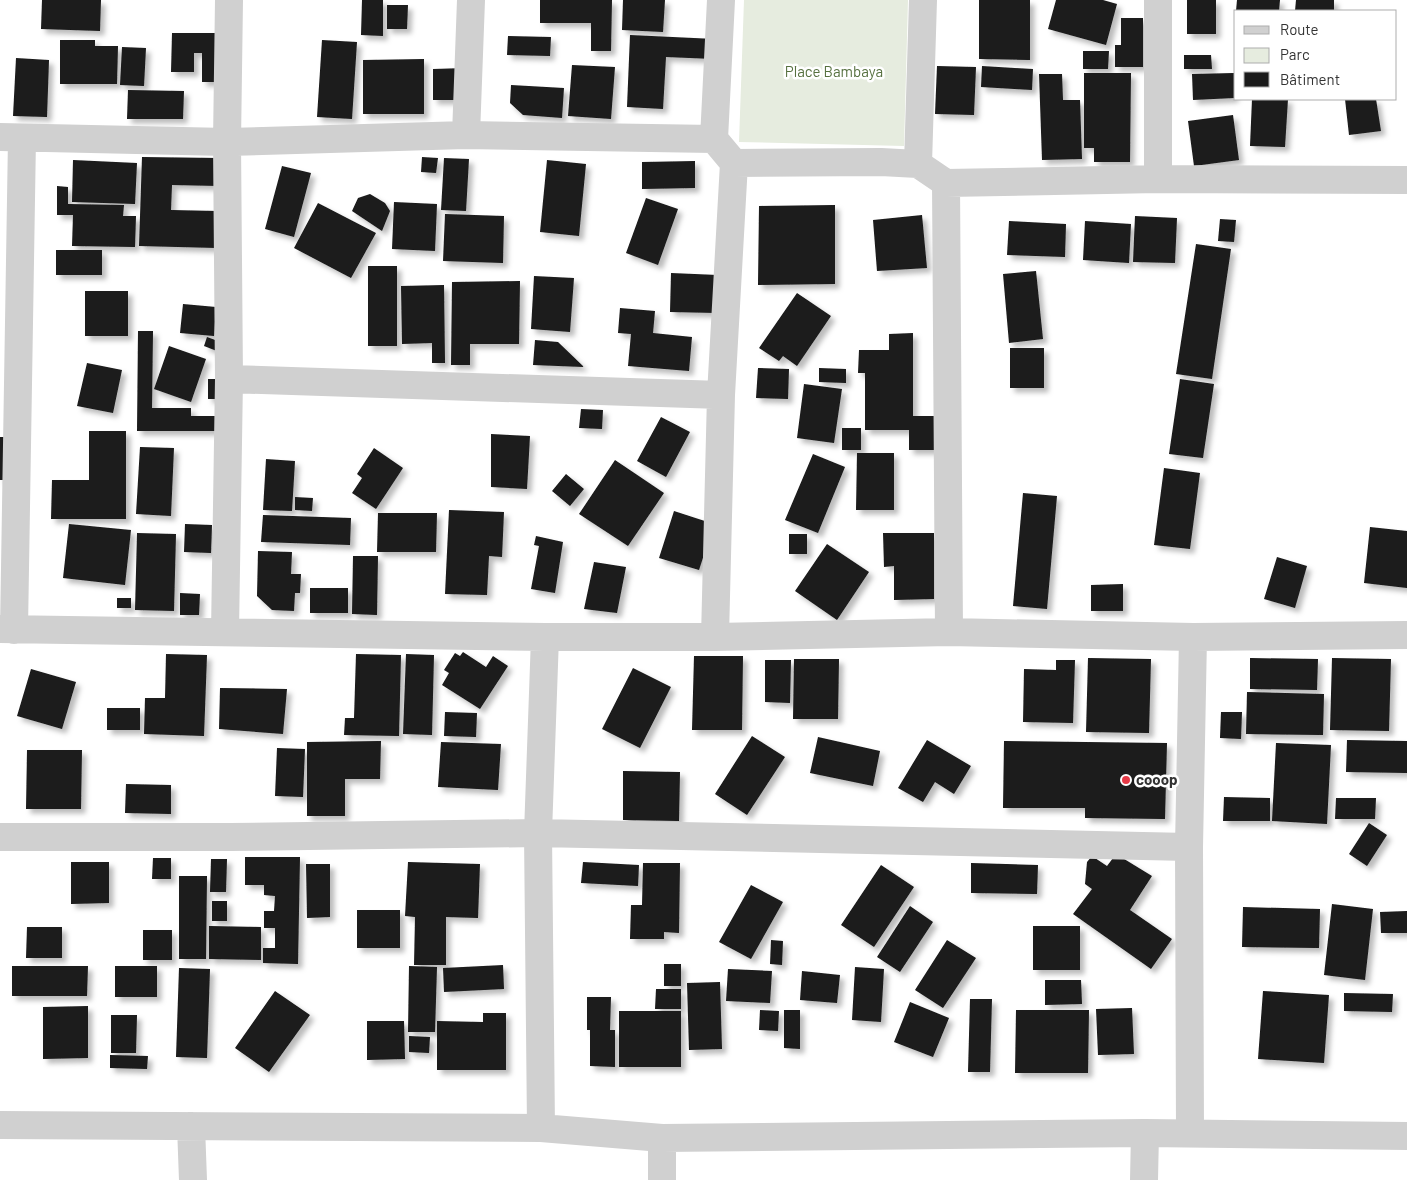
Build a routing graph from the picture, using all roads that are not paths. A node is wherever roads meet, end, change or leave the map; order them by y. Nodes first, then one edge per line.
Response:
1 (229, 0) edge
2 (471, 0) edge
3 (721, 0) edge
4 (923, 0) edge
5 (1158, 0) edge
6 (466, 135) junction
7 (11, 138) edge
8 (714, 139) junction
9 (227, 142) junction
10 (734, 163) junction
11 (918, 164) junction
12 (1158, 179) junction
13 (1407, 180) edge
14 (946, 183) junction
15 (229, 379) junction
16 (720, 395) junction
17 (7, 629) edge
18 (225, 632) junction
19 (950, 632) junction
20 (1407, 635) edge
21 (545, 637) junction
22 (715, 637) junction
23 (1193, 637) junction
24 (538, 832) junction
25 (0, 838) edge
26 (1190, 847) junction
27 (0, 1125) edge
28 (191, 1126) junction
29 (541, 1128) junction
30 (1145, 1133) junction
31 (1190, 1133) junction
32 (1407, 1136) edge
33 (662, 1138) junction
34 (193, 1180) edge
35 (662, 1180) edge
36 (1144, 1180) edge

1 - 9 street
2 - 6 street
3 - 8 street
4 - 11 street
5 - 12 street
6 - 8 street
6 - 9 street
7 - 9 street
7 - 17 street
8 - 10 street
9 - 15 street
10 - 11 street
10 - 16 street
11 - 14 street
12 - 13 street
12 - 14 street
14 - 19 street
15 - 16 street
15 - 18 street
16 - 22 street
17 - 18 street
18 - 21 street
19 - 22 street
19 - 23 street
20 - 23 street
21 - 22 street
21 - 24 street
23 - 26 street
24 - 25 street
24 - 26 street
24 - 29 street
26 - 31 street
27 - 28 street
28 - 29 street
28 - 34 street
29 - 33 street
30 - 31 street
30 - 33 street
30 - 36 street
31 - 32 street
33 - 35 street

